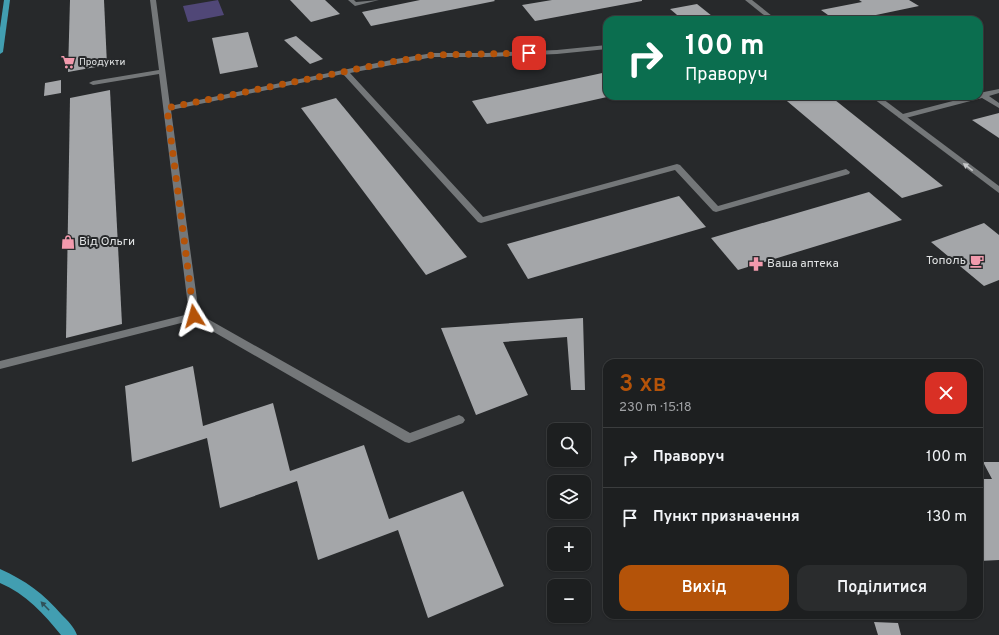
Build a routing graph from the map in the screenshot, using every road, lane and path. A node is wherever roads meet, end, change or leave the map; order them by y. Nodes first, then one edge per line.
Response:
1 (7, 0) edge
2 (153, 0) edge
3 (351, 0) edge
4 (376, 0) edge
5 (748, 0) edge
6 (769, 16) edge
7 (603, 47) edge
8 (0, 52) edge
9 (162, 70) junction
10 (345, 72) junction
11 (93, 83) dead end
12 (999, 91) edge
13 (983, 95) edge
14 (983, 96) edge
15 (879, 100) edge
16 (964, 100) edge
17 (999, 106) edge
18 (167, 108) junction
19 (902, 117) junction
20 (846, 172) dead end
21 (999, 190) edge
22 (194, 316) junction
23 (0, 365) edge
24 (459, 420) dead end
25 (0, 576) edge
26 (70, 635) edge

1 - 8 main road
2 - 9 street
3 - 4 street
5 - 6 street
7 - 10 street
9 - 11 street
9 - 18 street
10 - 18 street
10 - 20 street
12 - 13 street
14 - 17 street
15 - 19 street
16 - 19 street
18 - 22 street
21 -> 19 street
22 - 23 street
22 - 24 street
26 -> 25 main road

